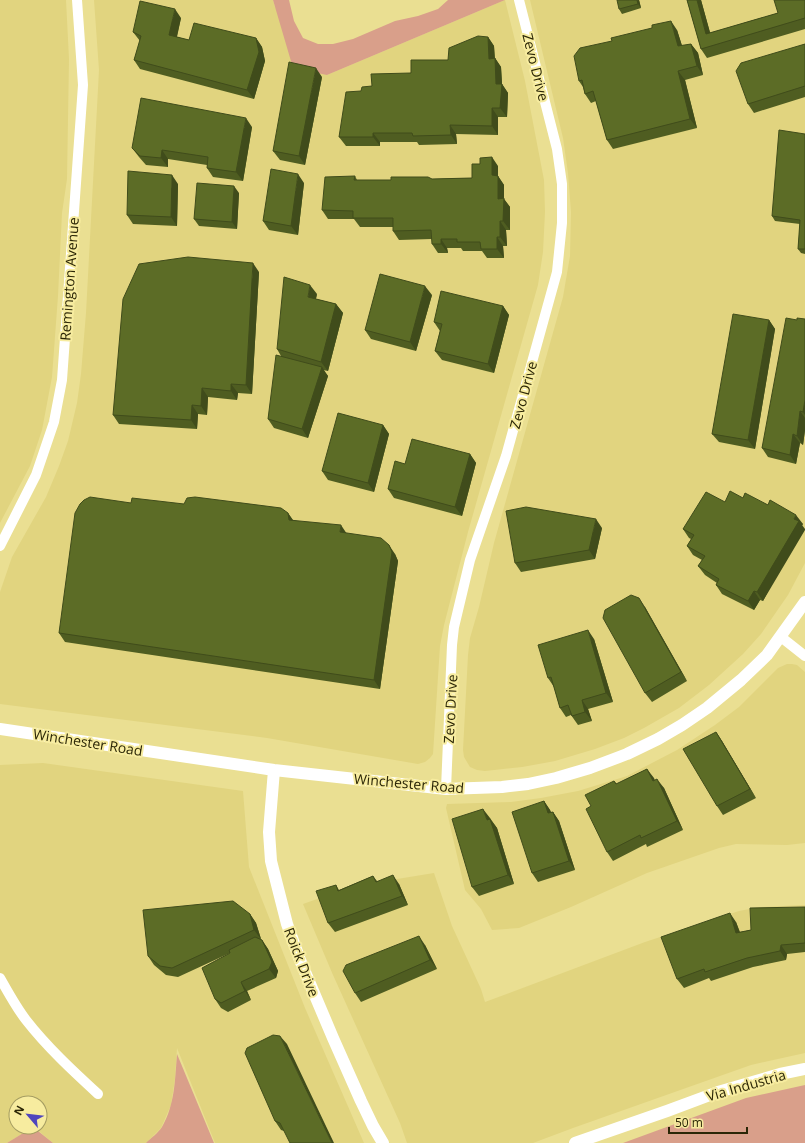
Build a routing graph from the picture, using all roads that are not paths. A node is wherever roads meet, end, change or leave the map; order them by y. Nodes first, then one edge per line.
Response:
1 (77, 0) edge
2 (520, 0) edge
3 (0, 546) edge
4 (805, 602) edge
5 (781, 637) junction
6 (805, 656) edge
7 (0, 729) edge
8 (274, 770) junction
9 (446, 789) junction
10 (0, 978) edge
11 (805, 1070) edge
12 (98, 1094) dead end
13 (383, 1143) edge
14 (575, 1143) edge

1 - 3 street, Remington Avenue
2 - 9 street, Zevo Drive
4 - 5 street, Winchester Road
5 - 6 street
5 - 9 street, Winchester Road
7 - 8 street, Winchester Road
8 - 9 street, Winchester Road
8 - 13 street, Roick Drive
10 - 12 street
11 - 14 street, Via Industria

